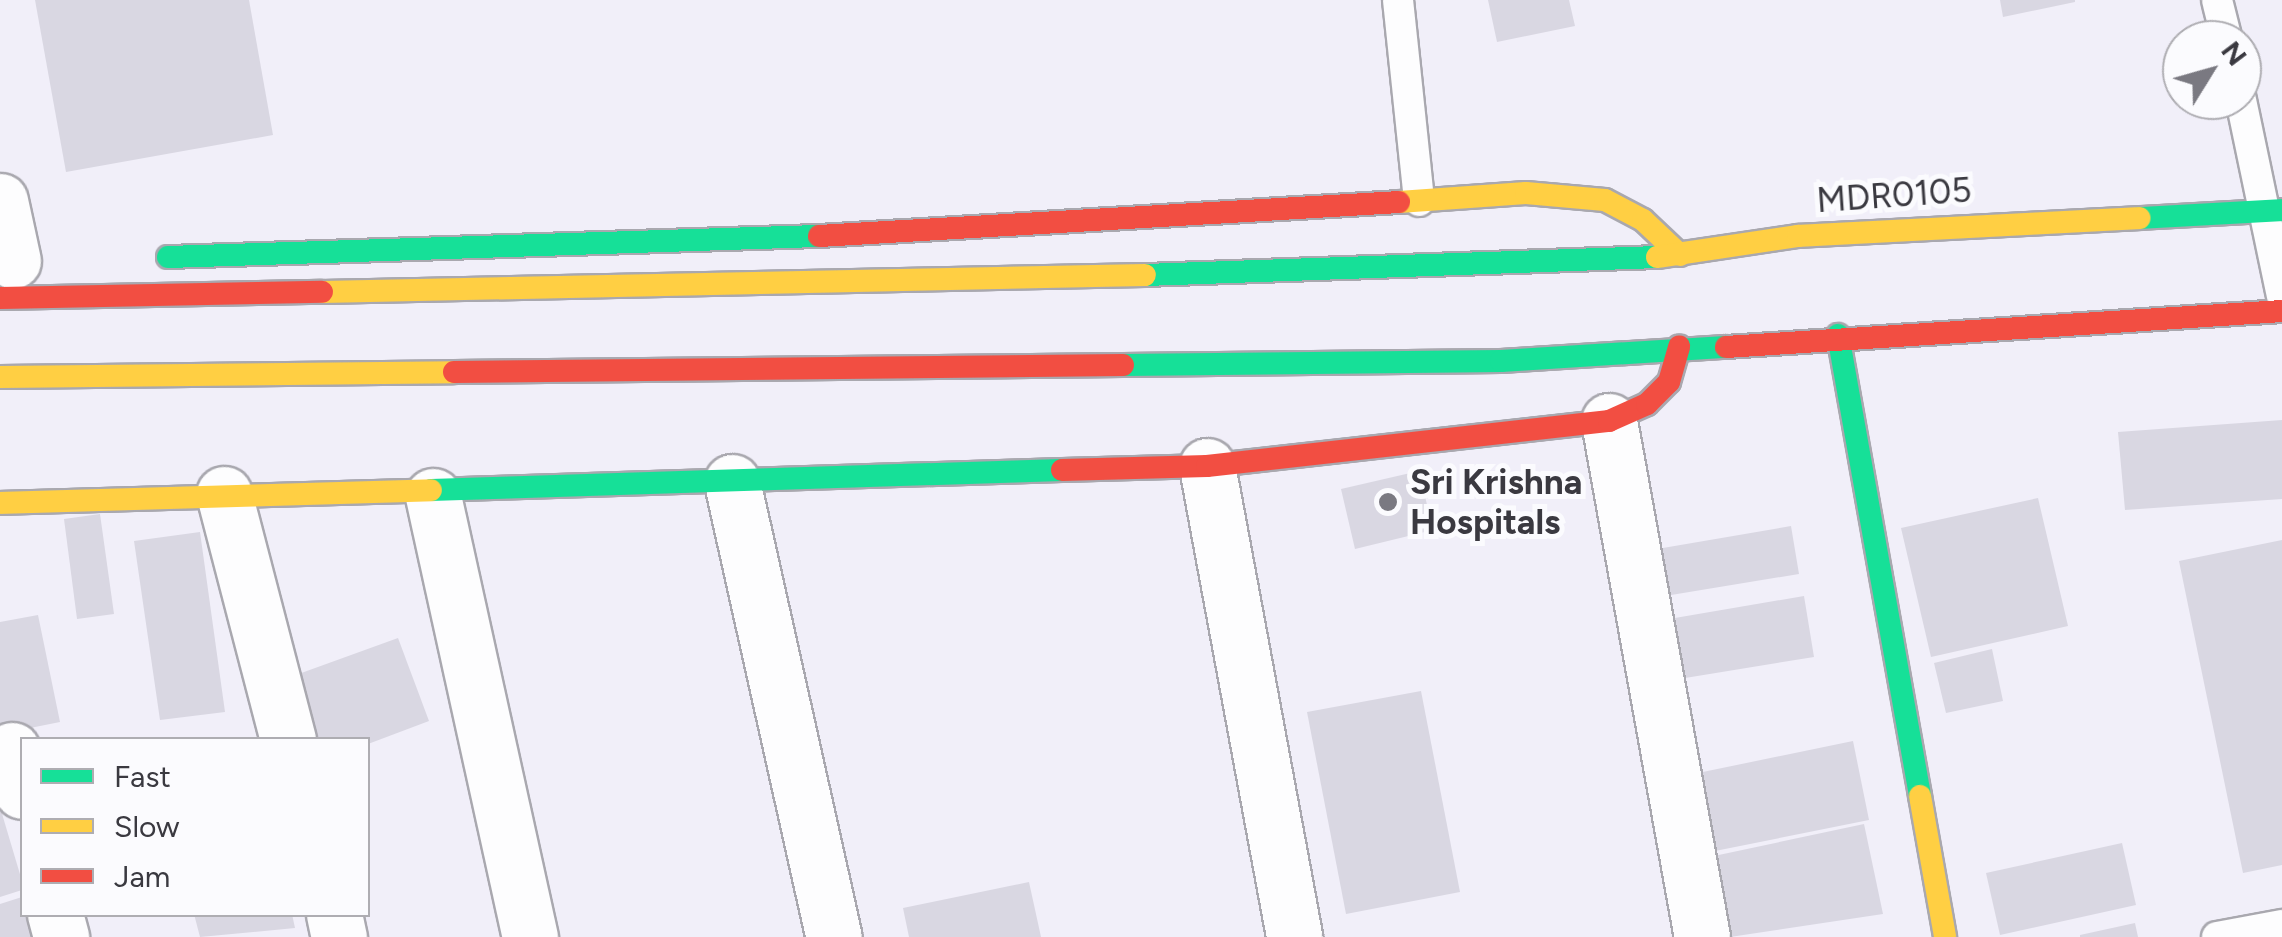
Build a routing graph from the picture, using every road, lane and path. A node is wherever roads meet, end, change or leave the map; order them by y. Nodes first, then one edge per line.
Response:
1 (1398, 0) edge
2 (2248, 120) edge
3 (0, 200) edge
4 (1420, 201) junction
5 (2275, 210) edge
6 (1680, 256) junction
7 (132, 258) dead end
8 (12, 270) edge
9 (2282, 296) edge
10 (2282, 312) edge
11 (1838, 335) junction
12 (1678, 346) junction
13 (0, 376) edge
14 (1609, 421) junction
15 (1206, 466) junction
16 (732, 482) junction
17 (224, 494) junction
18 (433, 496) junction
19 (0, 503) edge
20 (287, 737) edge
21 (2282, 925) edge
22 (530, 937) edge
23 (834, 937) edge
24 (1294, 937) edge
25 (1702, 937) edge
26 (1946, 937) edge
27 (2217, 937) edge

1 - 4 lane
2 - 5 lane
3 - 8 street
4 - 6 main road
4 - 7 main road
5 - 6 main road, MDR0105
5 - 9 lane
6 - 8 main road, MDR0105
10 - 11 main road
11 - 12 main road
11 - 26 main road
12 - 13 main road
12 - 14 main road
14 - 15 main road
14 - 25 street
15 - 16 main road
15 - 24 street
16 - 18 main road
16 - 23 street
17 - 18 main road
17 - 19 main road
17 - 20 street
18 - 22 street
21 - 27 lane

